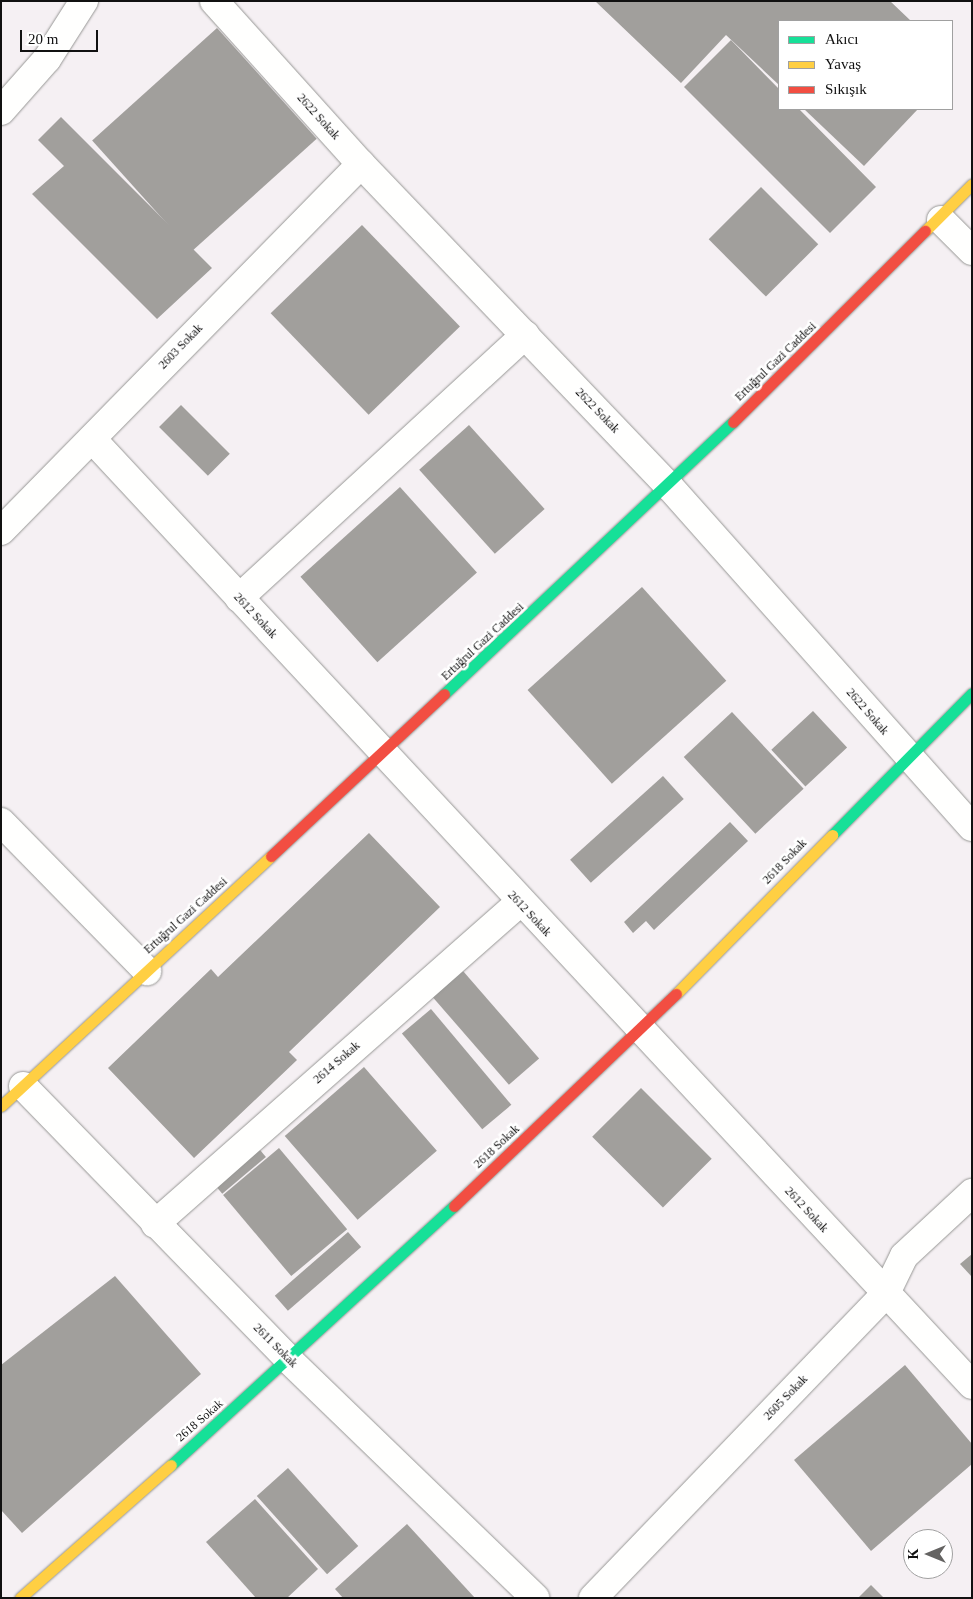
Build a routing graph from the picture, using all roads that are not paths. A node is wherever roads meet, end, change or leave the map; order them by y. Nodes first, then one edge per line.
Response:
1 (84, 1) edge
2 (214, 1) edge
3 (1, 111) edge
4 (361, 164) junction
5 (972, 184) edge
6 (941, 220) junction
7 (972, 251) edge
8 (524, 335) junction
9 (92, 439) junction
10 (669, 486) junction
11 (1, 531) edge
12 (239, 598) junction
13 (972, 693) edge
14 (384, 754) junction
15 (906, 757) junction
16 (1, 822) edge
17 (972, 828) edge
18 (518, 903) junction
19 (147, 971) junction
20 (639, 1032) junction
21 (23, 1086) junction
22 (1, 1106) edge
23 (972, 1193) edge
24 (155, 1224) junction
25 (886, 1295) junction
26 (290, 1361) junction
27 (972, 1385) edge
28 (20, 1598) edge
29 (536, 1598) edge
30 (593, 1598) edge

1 - 3 street
2 - 4 street, 2622 Sokak
4 - 8 street, 2622 Sokak
4 - 9 street, 2603 Sokak
5 - 6 main road, Ertuğrul Gazi Caddesi
6 - 7 street
6 - 10 main road, Ertuğrul Gazi Caddesi
8 - 10 street, 2622 Sokak
8 - 12 street
9 - 11 street, 2603 Sokak
9 - 12 street, 2612 Sokak
10 - 14 main road, Ertuğrul Gazi Caddesi
10 - 15 street, 2622 Sokak
12 - 14 street, 2612 Sokak
13 - 15 main road, 2618 Sokak
14 - 18 street, 2612 Sokak
14 - 19 main road, Ertuğrul Gazi Caddesi
15 - 17 street, 2622 Sokak
15 - 20 main road, 2618 Sokak
16 - 19 street
18 - 20 street, 2612 Sokak
18 - 24 street, 2614 Sokak
19 - 21 main road, Ertuğrul Gazi Caddesi
20 - 25 street, 2612 Sokak
20 - 26 main road, 2618 Sokak
21 - 22 main road, Ertuğrul Gazi Caddesi
21 - 24 street, 2611 Sokak
23 - 25 street, 2605 Sokak
24 - 26 street, 2611 Sokak
25 - 27 street, 2612 Sokak
25 - 30 street, 2605 Sokak
26 - 28 main road, 2618 Sokak
26 - 29 street, 2611 Sokak

